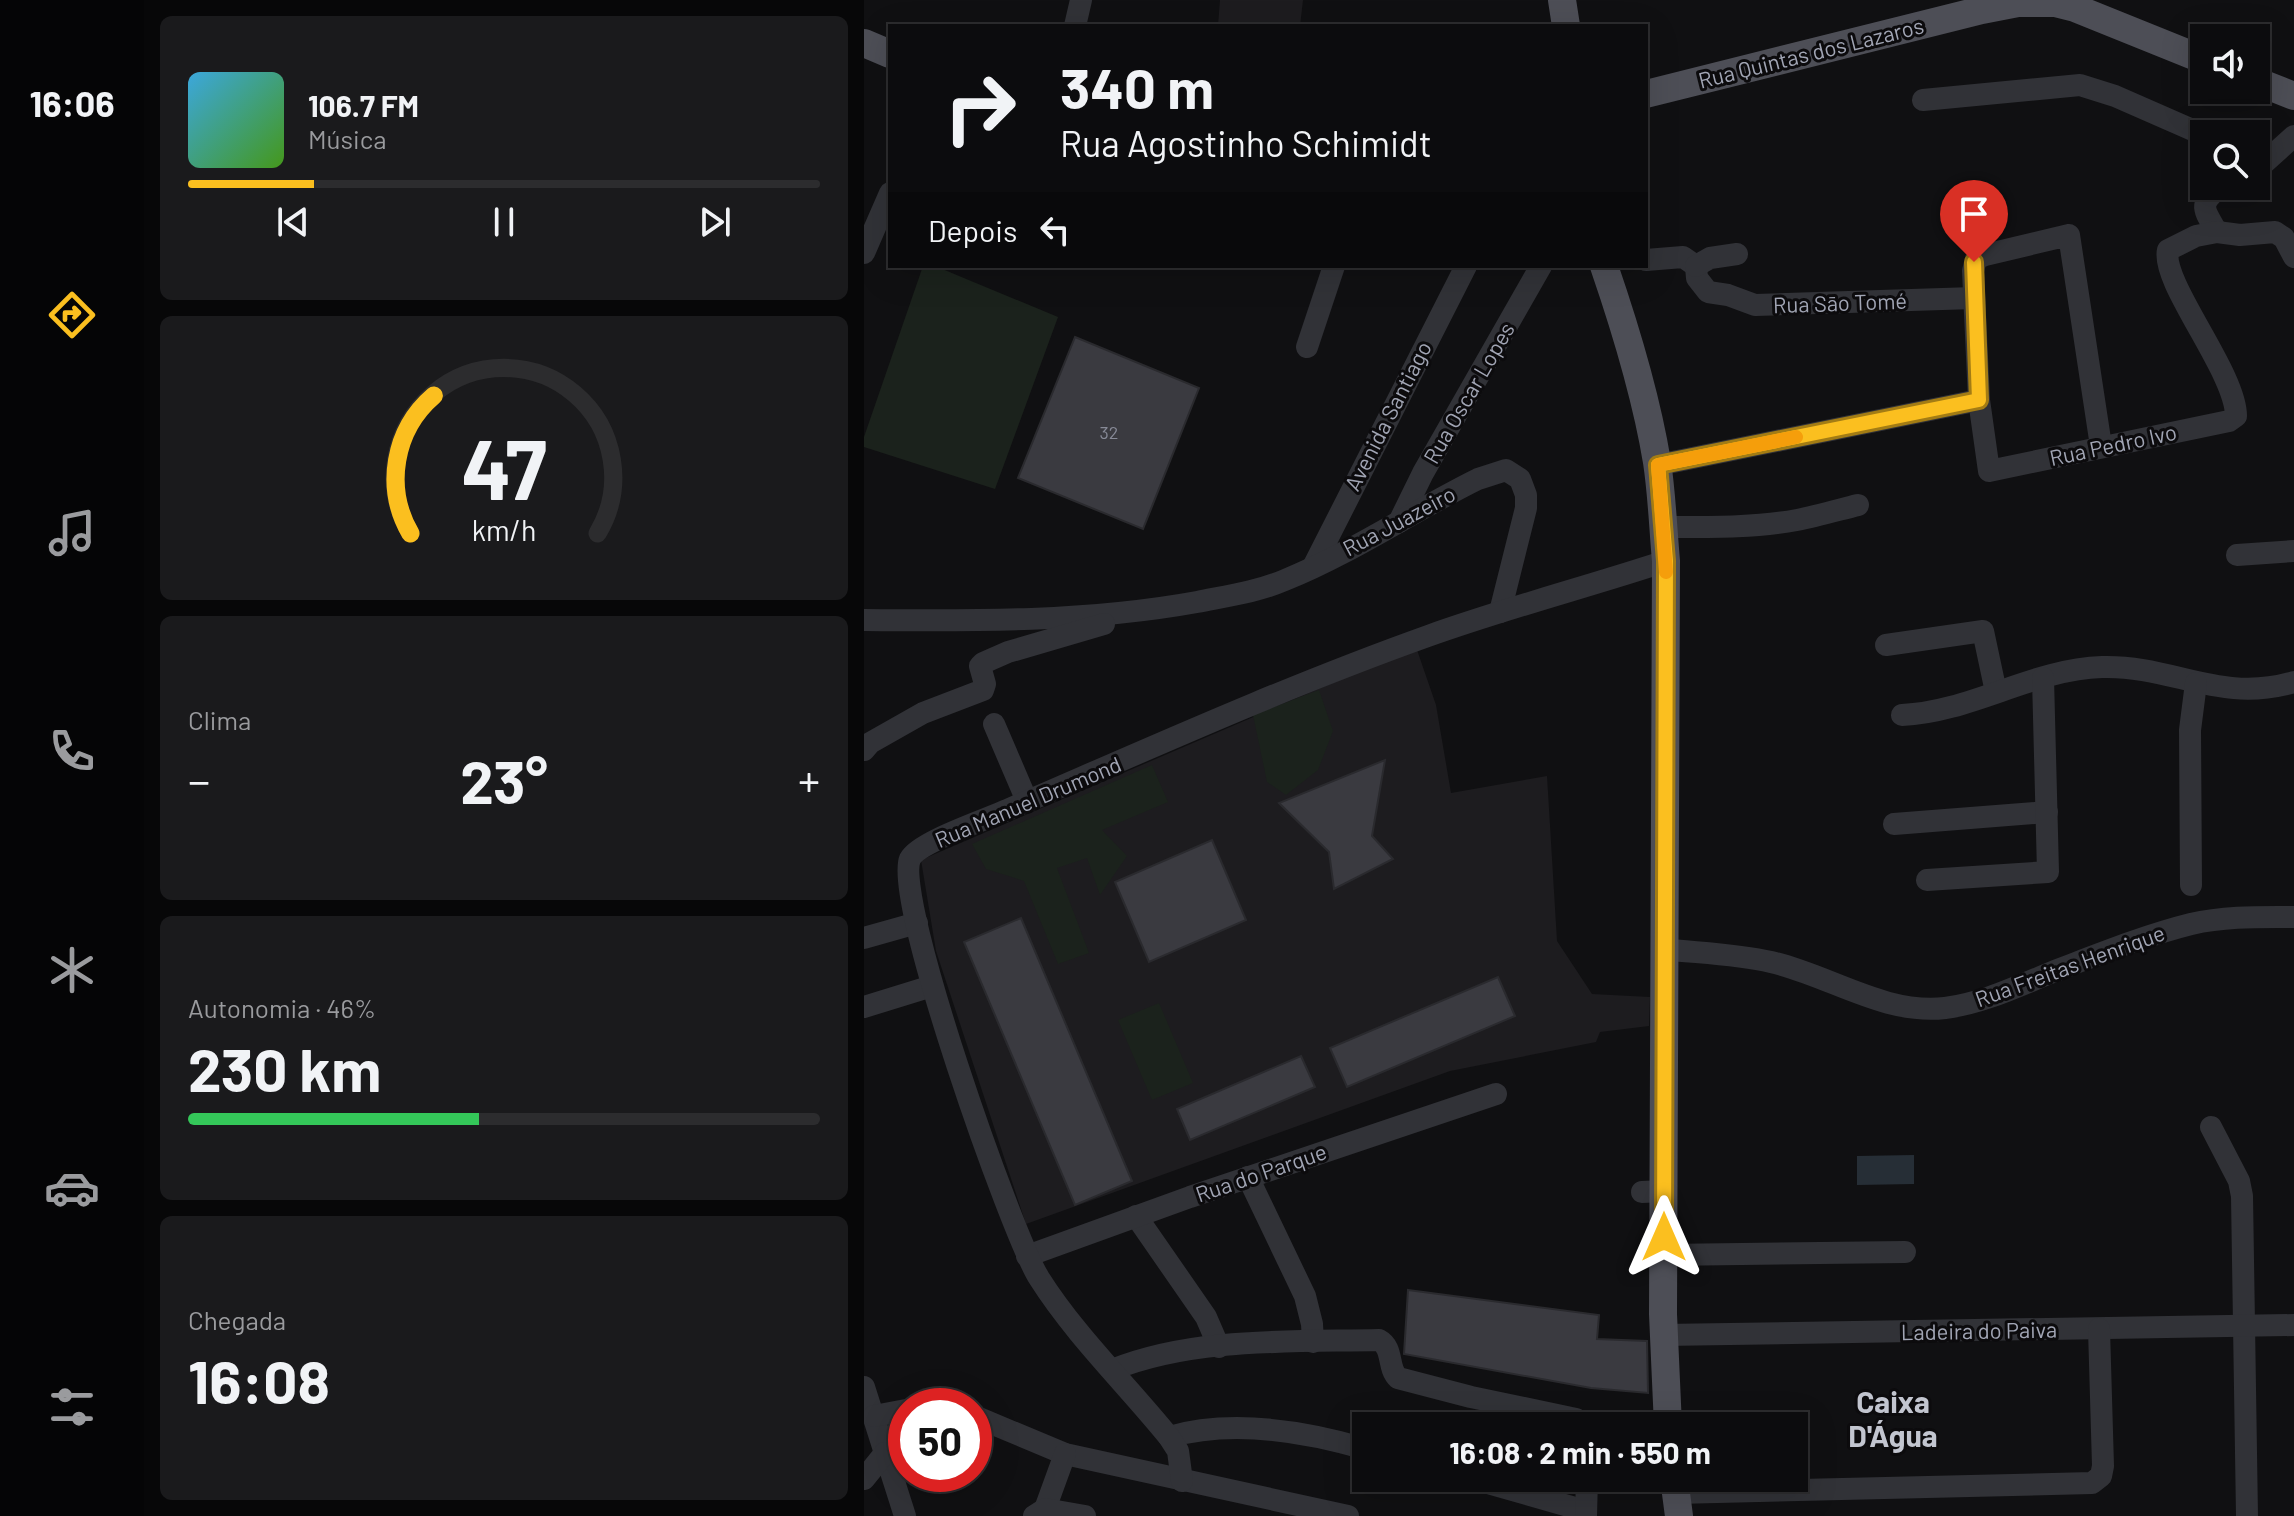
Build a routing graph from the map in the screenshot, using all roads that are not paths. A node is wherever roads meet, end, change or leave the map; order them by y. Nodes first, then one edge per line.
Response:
1 (1081, 0) edge
2 (1562, 0) edge
3 (2018, 2) edge
4 (1075, 24) edge
5 (1566, 24) edge
6 (864, 43) edge
7 (888, 53) edge
8 (2190, 54) edge
9 (2270, 87) edge
10 (1648, 94) edge
11 (2294, 96) edge
12 (1923, 100) dead end
13 (2190, 129) edge
14 (2294, 136) edge
15 (2270, 158) edge
16 (888, 198) edge
17 (2205, 200) edge
18 (2217, 232) junction
19 (864, 253) edge
20 (1737, 254) dead end
21 (2294, 257) edge
22 (1648, 260) edge
23 (1696, 266) junction
24 (1333, 268) edge
25 (1465, 268) edge
26 (1540, 268) edge
27 (1605, 268) edge
28 (1974, 298) junction
29 (1307, 347) dead end
30 (1979, 400) junction
31 (2101, 446) junction
32 (1658, 465) junction
33 (1858, 505) dead end
34 (1399, 522) junction
35 (1663, 527) junction
36 (2294, 551) edge
37 (2237, 555) dead end
38 (1666, 561) junction
39 (1313, 567) junction
40 (1145, 612) junction
41 (1500, 612) junction
42 (864, 620) edge
43 (1886, 645) dead end
44 (2043, 678) junction
45 (2294, 682) edge
46 (2196, 683) junction
47 (1996, 692) junction
48 (1902, 715) dead end
49 (994, 724) dead end
50 (864, 750) edge
51 (1027, 801) junction
52 (2047, 812) junction
53 (1894, 824) dead end
54 (1927, 880) dead end
55 (2191, 885) dead end
56 (2294, 917) edge
57 (917, 923) junction
58 (864, 938) edge
59 (1663, 949) junction
60 (932, 986) junction
61 (864, 1007) edge
62 (1496, 1094) dead end
63 (2211, 1127) dead end
64 (1248, 1177) junction
65 (1136, 1216) junction
66 (1905, 1252) dead end
67 (1664, 1255) junction
68 (1027, 1256) junction
69 (2294, 1325) edge
70 (2246, 1326) junction
71 (2099, 1329) junction
72 (1663, 1335) junction
73 (1313, 1342) junction
74 (1219, 1347) junction
75 (1112, 1370) junction
76 (864, 1387) edge
77 (1543, 1412) edge
78 (1667, 1412) edge
79 (888, 1413) edge
80 (874, 1416) junction
81 (992, 1424) edge
82 (1169, 1437) junction
83 (1352, 1445) edge
84 (885, 1453) junction
85 (1065, 1454) junction
86 (864, 1479) edge
87 (1182, 1481) junction
88 (1515, 1492) edge
89 (1587, 1492) edge
90 (1676, 1496) edge
91 (1039, 1512) edge
92 (1586, 1514) edge
93 (905, 1516) edge
94 (1085, 1516) edge
95 (1348, 1516) edge
96 (2247, 1516) edge

1 - 4 street
2 - 5 main road
3 - 8 main road, Rua Quintas dos Lazaros
3 - 10 main road, Rua Quintas dos Lazaros
6 - 7 main road
9 - 11 main road
12 - 13 street
14 - 15 street
16 - 19 street
17 - 18 street
18 - 21 street
18 - 31 street, Rua Pedro Ivo
20 - 23 street
22 - 23 street
23 - 28 street, Rua Sāo Tomé
24 - 29 street
25 - 39 street, Avenida Santiago
26 - 34 street, Rua Oscar Lopes
27 - 32 main road
28 - 30 street
28 - 31 street
30 - 31 street, Rua Pedro Ivo
30 - 32 street
32 - 35 main road
33 - 35 street
34 - 39 street, Rua Juazeiro
34 - 41 street, Rua Juazeiro
35 - 38 main road
36 - 37 street
38 - 41 street, Rua Manuel Drumond
38 - 59 main road
39 - 40 street, Rua Juazeiro
40 - 42 street, Rua Juazeiro
40 - 50 street, Rua Juazeiro
41 - 51 street, Rua Manuel Drumond
43 - 47 street
44 - 46 street
44 - 47 street
44 - 52 street
45 - 46 street
46 - 55 street
47 - 48 street
49 - 51 street
51 - 57 street, Rua Manuel Drumond
52 - 53 street
52 - 54 street
56 - 59 street, Rua Freitas Henrique
57 - 58 street
57 - 60 street, Rua Manuel Drumond
59 - 67 main road
60 - 61 street
60 - 68 street, Rua Manuel Drumond
62 - 64 street, Rua do Parque
63 - 70 street
64 - 65 street, Rua do Parque
64 - 73 street
65 - 68 street, Rua do Parque
65 - 74 street
66 - 67 street
67 - 72 main road
68 - 75 street, Rua Manuel Drumond
69 - 70 street, Ladeira do Paiva
70 - 71 street, Ladeira do Paiva
70 - 96 street
71 - 72 street, Ladeira do Paiva
71 - 90 street
72 - 78 main road
73 - 74 street
73 - 77 street
74 - 75 street
75 - 82 street, Rua Manuel Drumond
76 - 80 street
79 - 80 street
80 - 84 street
81 - 85 street
82 - 83 street
82 - 87 street, Rua Manuel Drumond
84 - 86 street
84 - 93 street
85 - 87 street
85 - 91 street
87 - 95 street
88 - 92 street
89 - 92 street
91 - 94 street

